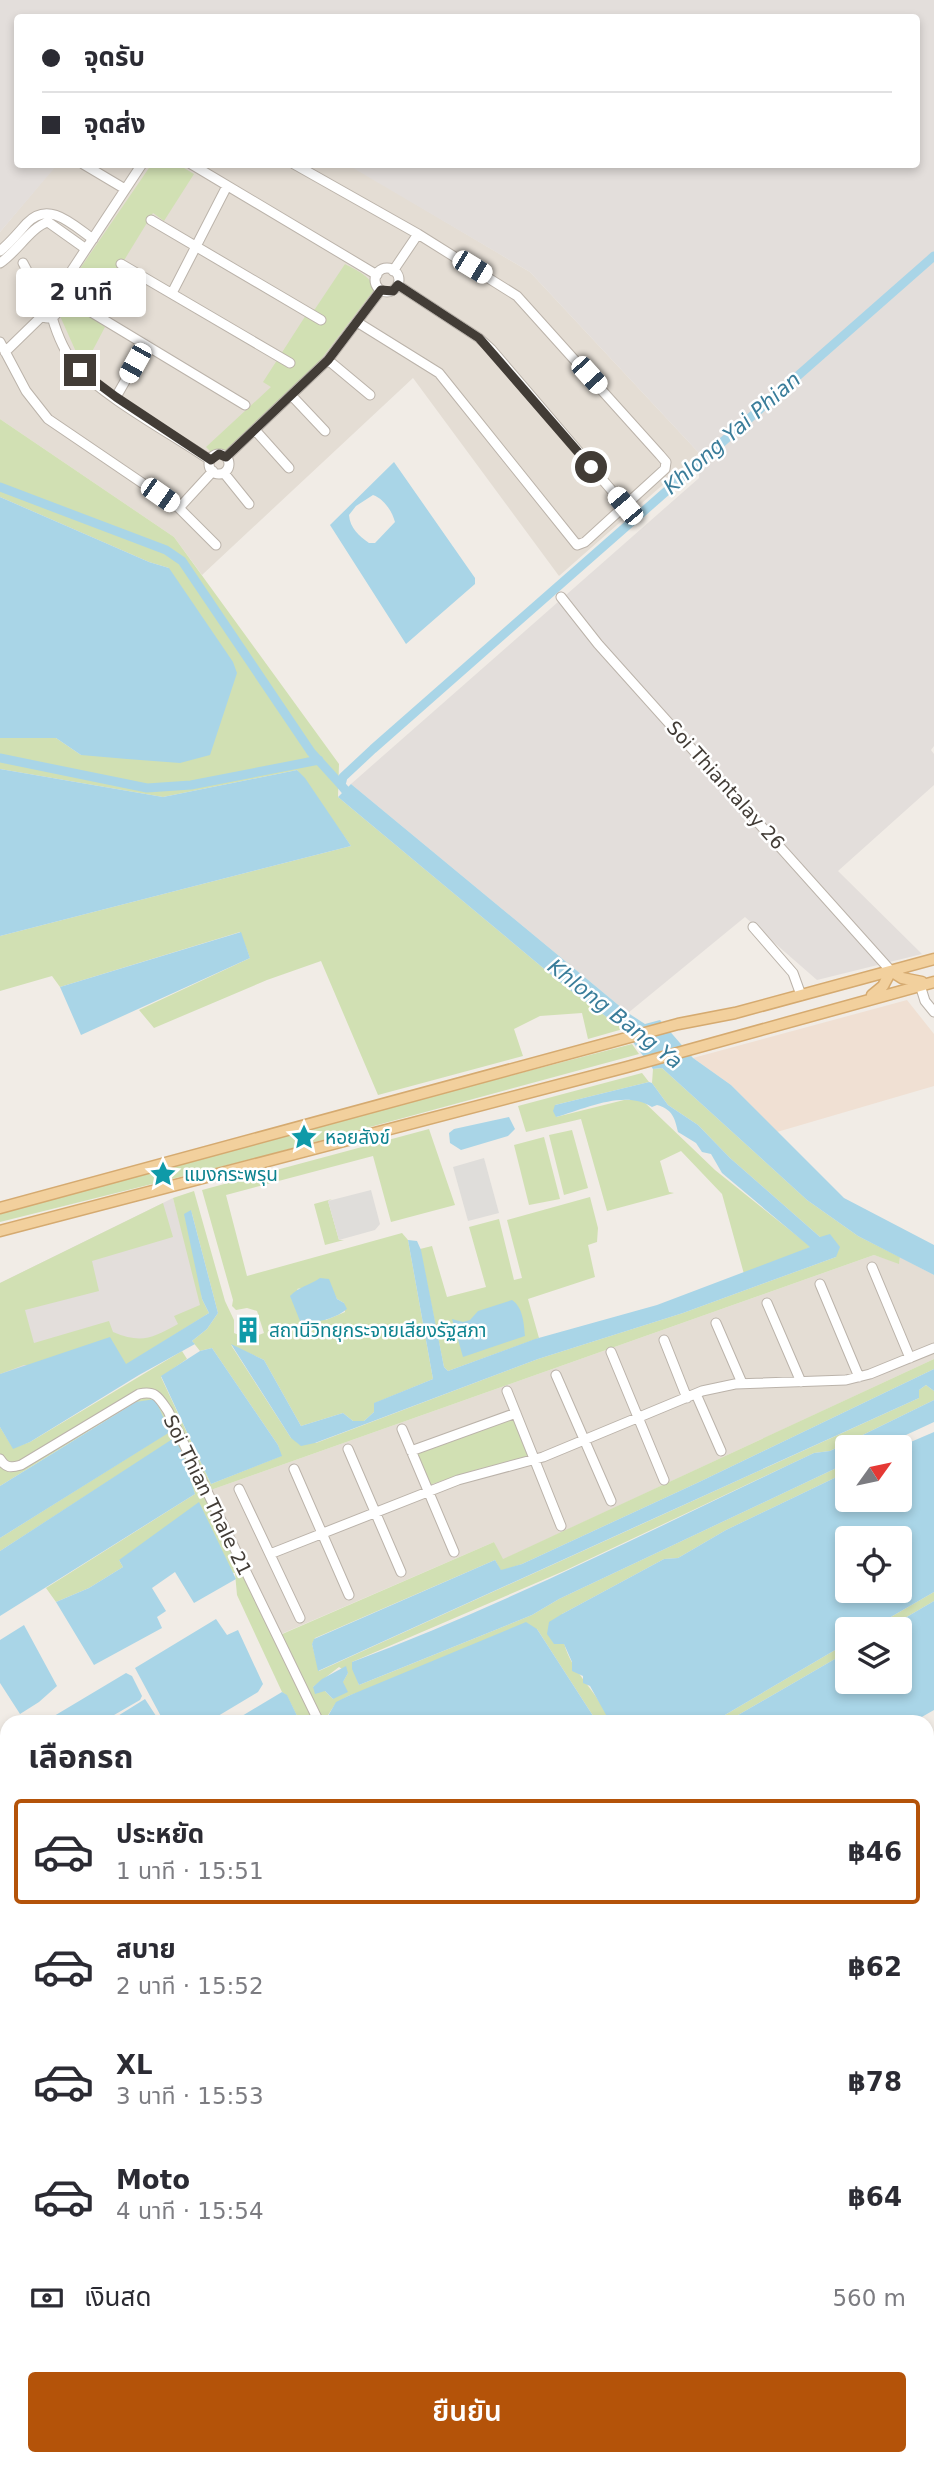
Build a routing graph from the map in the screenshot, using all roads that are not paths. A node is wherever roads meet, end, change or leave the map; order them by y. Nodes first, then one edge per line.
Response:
1 (90, 168) edge
2 (139, 168) edge
3 (197, 168) edge
4 (301, 168) edge
5 (227, 187) junction
6 (125, 189) junction
7 (48, 217) junction
8 (151, 220) dead end
9 (418, 234) junction
10 (93, 239) junction
11 (197, 247) junction
12 (86, 249) junction
13 (0, 251) edge
14 (23, 263) dead end
15 (0, 264) edge
16 (121, 264) dead end
17 (393, 271) junction
18 (377, 275) junction
19 (398, 285) junction
20 (381, 290) junction
21 (172, 293) junction
22 (42, 299) junction
23 (53, 299) junction
24 (91, 312) dead end
25 (47, 316) junction
26 (321, 320) dead end
27 (357, 322) junction
28 (0, 342) edge
29 (145, 346) junction
30 (5, 352) junction
31 (328, 360) junction
32 (290, 362) dead end
33 (370, 395) dead end
34 (292, 396) junction
35 (116, 397) junction
36 (245, 405) dead end
37 (255, 430) junction
38 (325, 431) dead end
39 (226, 457) junction
40 (211, 460) junction
41 (289, 468) dead end
42 (213, 471) junction
43 (224, 473) junction
44 (248, 504) dead end
45 (625, 506) junction
46 (179, 508) junction
47 (216, 545) dead end
48 (561, 597) dead end
49 (753, 927) dead end
50 (934, 960) edge
51 (891, 971) junction
52 (927, 983) edge
53 (801, 995) junction
54 (859, 1002) junction
55 (934, 1013) edge
56 (132, 1196) junction
57 (0, 1209) edge
58 (0, 1224) edge
59 (0, 1231) edge
60 (872, 1267) dead end
61 (820, 1284) dead end
62 (767, 1303) dead end
63 (716, 1323) dead end
64 (664, 1340) dead end
65 (934, 1348) edge
66 (611, 1352) dead end
67 (910, 1358) junction
68 (556, 1374) dead end
69 (859, 1377) junction
70 (802, 1382) junction
71 (742, 1384) junction
72 (507, 1391) dead end
73 (696, 1394) junction
74 (687, 1398) junction
75 (516, 1413) junction
76 (638, 1418) junction
77 (401, 1429) dead end
78 (584, 1440) junction
79 (348, 1449) dead end
80 (411, 1451) junction
81 (721, 1451) dead end
82 (0, 1459) edge
83 (534, 1459) junction
84 (294, 1469) dead end
85 (664, 1480) dead end
86 (239, 1489) dead end
87 (428, 1491) junction
88 (611, 1501) dead end
89 (375, 1513) junction
90 (561, 1526) dead end
91 (322, 1534) junction
92 (454, 1552) dead end
93 (270, 1554) junction
94 (401, 1572) dead end
95 (349, 1595) dead end
96 (300, 1618) dead end
97 (316, 1715) edge

1 - 6 street
2 - 6 street
3 - 5 street
4 - 9 street
5 - 11 street
5 - 18 street
6 - 10 street
7 - 10 street
7 - 12 street
7 - 13 street
7 - 15 street
8 - 11 street
9 - 17 street
9 - 45 street
10 - 12 street
11 - 21 street
11 - 26 street
12 - 23 street
14 - 22 street
16 - 21 street
17 - 18 street
17 - 19 street
18 - 20 street
19 - 20 street
19 - 45 street
20 - 27 street
21 - 32 street
22 - 23 street
22 - 25 street
23 - 25 street
24 - 29 street
25 - 30 street
25 - 35 street
27 - 31 street
27 - 45 street
28 - 30 street
29 - 35 street
29 - 36 street
30 - 46 street
31 - 33 street
31 - 34 street
34 - 37 street
34 - 38 street
35 - 40 street
37 - 39 street
37 - 41 street
39 - 40 street
39 - 43 street
40 - 42 street
42 - 43 street
42 - 46 street
43 - 44 street
46 - 47 street
48 - 51 street, Soi Thiantalay 26
49 - 53 street
50 - 51 main road
51 - 52 main road
51 - 53 main road
51 - 54 main road
52 - 54 main road
52 - 55 street
53 - 57 main road
54 - 56 main road
56 - 58 main road
56 - 59 main road
60 - 67 street
61 - 69 street
62 - 70 street
63 - 71 street
64 - 74 street
65 - 67 street
66 - 76 street
67 - 69 street
68 - 78 street
69 - 70 street
70 - 71 street
71 - 73 street
72 - 75 street
73 - 74 street
73 - 81 street
74 - 76 street
75 - 80 street
75 - 83 street
76 - 78 street
76 - 85 street
77 - 80 street
78 - 83 street
78 - 88 street
79 - 89 street
80 - 87 street
82 - 97 street, Soi Thian Thale 21
83 - 87 street
83 - 90 street
84 - 91 street
86 - 93 street
87 - 89 street
87 - 92 street
89 - 91 street
89 - 94 street
91 - 93 street
91 - 95 street
93 - 96 street

